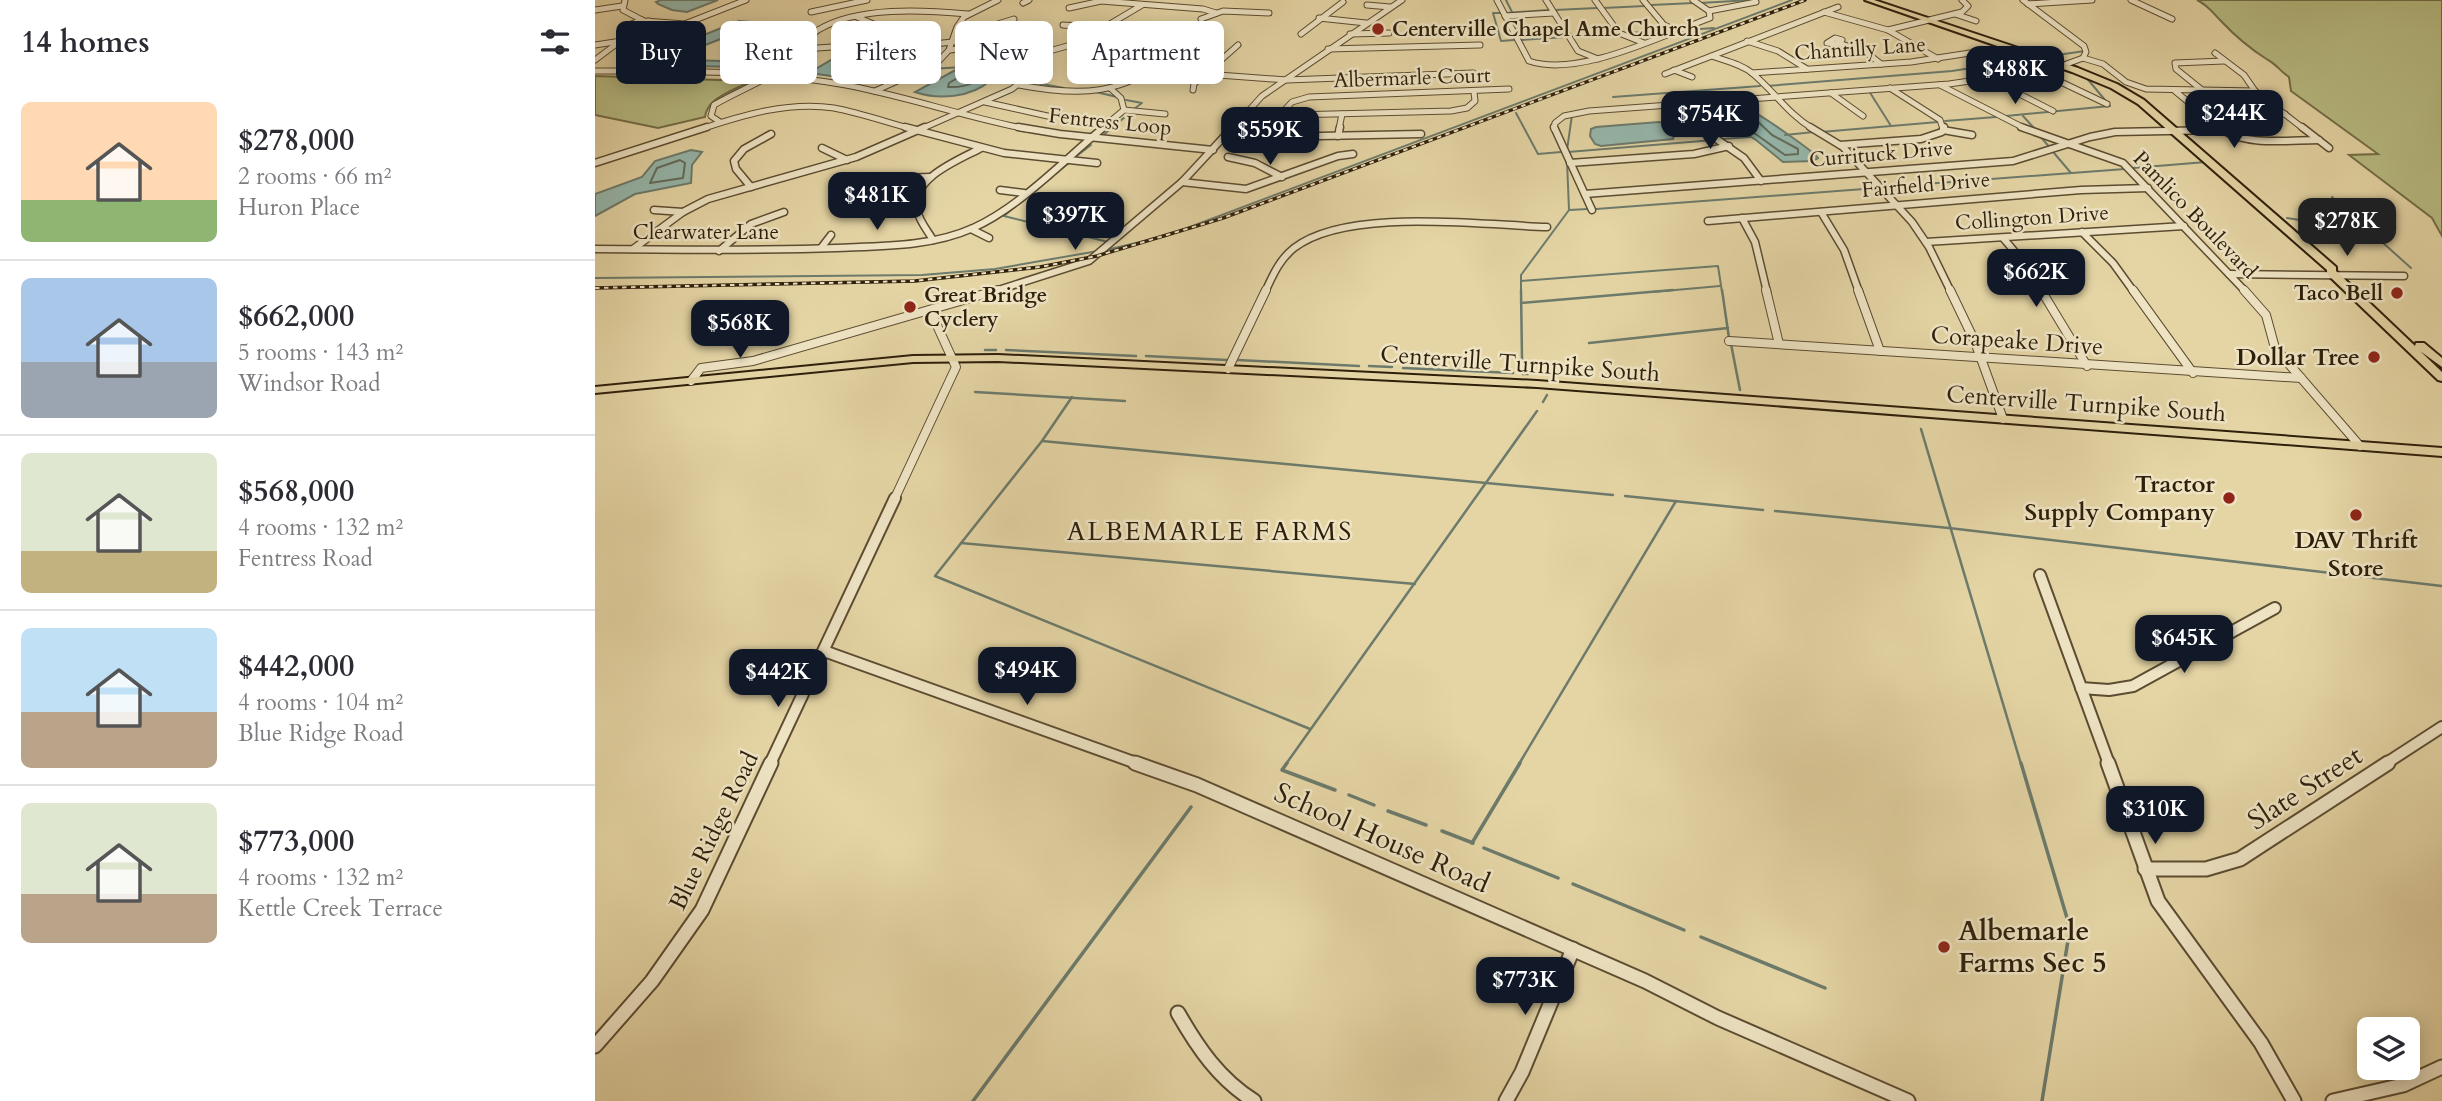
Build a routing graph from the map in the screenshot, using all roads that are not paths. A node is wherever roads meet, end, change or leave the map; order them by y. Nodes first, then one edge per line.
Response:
1 (625, 0) edge
2 (746, 0) edge
3 (867, 0) edge
4 (997, 0) edge
5 (1029, 0) edge
6 (1402, 0) edge
7 (1497, 0) edge
8 (1546, 0) edge
9 (1595, 0) edge
10 (1643, 0) edge
11 (1693, 0) edge
12 (1868, 0) edge
13 (1962, 0) edge
14 (2092, 0) edge
15 (2131, 0) edge
16 (1089, 1) edge
17 (1343, 2) dead end
18 (1756, 2) dead end
19 (2025, 2) edge
20 (1023, 3) dead end
21 (876, 5) edge
22 (1143, 5) junction
23 (1367, 5) dead end
24 (622, 6) junction
25 (1390, 7) junction
26 (1838, 7) dead end
27 (1069, 8) dead end
28 (595, 10) edge
29 (1709, 11) junction
30 (811, 12) dead end
31 (1824, 12) junction
32 (1216, 13) junction
33 (1269, 13) dead end
34 (1554, 13) junction
35 (968, 14) junction
36 (1955, 14) junction
37 (1505, 16) junction
38 (857, 17) junction
39 (1319, 18) junction
40 (1014, 19) dead end
41 (1201, 19) dead end
42 (2172, 19) dead end
43 (646, 21) edge
44 (697, 21) edge
45 (866, 21) edge
46 (962, 21) edge
47 (1008, 21) edge
48 (1117, 21) edge
49 (1931, 21) junction
50 (1976, 21) dead end
51 (1366, 23) junction
52 (1063, 25) dead end
53 (1067, 25) edge
54 (1888, 30) junction
55 (1677, 31) junction
56 (817, 32) edge
57 (1389, 33) dead end
58 (1301, 34) dead end
59 (1350, 34) junction
60 (955, 35) edge
61 (1747, 41) junction
62 (953, 42) junction
63 (941, 43) edge
64 (1644, 43) junction
65 (1839, 43) dead end
66 (615, 45) joint
67 (1238, 45) dead end
68 (1481, 45) dead end
69 (595, 46) edge
70 (1470, 46) junction
71 (1328, 49) junction
72 (950, 50) junction
73 (955, 50) edge
74 (2214, 52) dead end
75 (1467, 53) dead end
76 (1970, 53) dead end
77 (1712, 56) junction
78 (1224, 57) edge
79 (2083, 58) junction
80 (1598, 59) junction
81 (1938, 59) junction
82 (595, 60) edge
83 (2225, 61) junction
84 (1881, 64) junction
85 (2065, 67) junction
86 (1807, 69) junction
87 (1674, 70) junction
88 (2039, 72) junction
89 (595, 73) edge
90 (1473, 73) dead end
91 (1752, 73) junction
92 (720, 74) edge
93 (1665, 74) dead end
94 (1224, 75) edge
95 (720, 77) edge
96 (1692, 77) dead end
97 (1989, 78) junction
98 (1283, 80) junction
99 (817, 82) edge
100 (753, 84) edge
101 (798, 84) edge
102 (1122, 84) edge
103 (1194, 84) edge
104 (1940, 84) junction
105 (1020, 85) joint
106 (1110, 88) junction
107 (1891, 88) junction
108 (1509, 89) dead end
109 (1192, 90) dead end
110 (2175, 90) junction
111 (876, 91) junction
112 (2202, 91) junction
113 (2255, 91) junction
114 (1474, 92) junction
115 (1831, 93) junction
116 (869, 94) junction
117 (1774, 97) junction
118 (790, 99) dead end
119 (984, 102) junction
120 (1681, 104) junction
121 (2107, 104) dead end
122 (786, 107) junction
123 (1124, 110) junction
124 (2053, 111) dead end
125 (1247, 112) junction
126 (959, 113) junction
127 (1165, 114) dead end
128 (1281, 114) junction
129 (1342, 114) junction
130 (2201, 114) junction
131 (2285, 114) junction
132 (1863, 116) dead end
133 (950, 117) junction
134 (1052, 117) dead end
135 (720, 122) junction
136 (1943, 130) junction
137 (2176, 130) junction
138 (2220, 130) junction
139 (918, 131) junction
140 (771, 134) dead end
141 (1421, 134) dead end
142 (1972, 135) dead end
143 (1338, 136) junction
144 (1268, 137) dead end
145 (2319, 140) junction
146 (1086, 141) junction
147 (2069, 144) junction
148 (1840, 145) junction
149 (1729, 146) junction
150 (822, 148) dead end
151 (981, 148) junction
152 (2329, 149) dead end
153 (1213, 150) junction
154 (1353, 154) dead end
155 (1228, 158) dead end
156 (847, 160) junction
157 (1063, 160) junction
158 (595, 163) edge
159 (1097, 163) dead end
160 (1570, 163) junction
161 (1867, 172) junction
162 (931, 177) junction
163 (1282, 177) junction
164 (1182, 181) junction
165 (1762, 181) junction
166 (751, 187) junction
167 (861, 188) dead end
168 (2148, 188) junction
169 (1000, 190) dead end
170 (1024, 193) junction
171 (1585, 194) junction
172 (1898, 205) junction
173 (654, 210) dead end
174 (1592, 210) dead end
175 (683, 212) junction
176 (784, 212) dead end
177 (1821, 212) junction
178 (1742, 218) junction
179 (1708, 221) dead end
180 (2184, 226) junction
181 (1547, 228) dead end
182 (971, 229) junction
183 (2082, 232) junction
184 (831, 235) dead end
185 (989, 239) dead end
186 (2004, 239) junction
187 (933, 240) junction
188 (1926, 242) junction
189 (821, 248) junction
190 (595, 249) edge
191 (633, 250) junction
192 (718, 251) junction
193 (2337, 273) junction
194 (2229, 274) junction
195 (2403, 274) dead end
196 (929, 310) junction
197 (1729, 341) dead end
198 (1779, 344) junction
199 (948, 345) junction
200 (1880, 351) junction
201 (928, 358) junction
202 (954, 358) junction
203 (1982, 358) junction
204 (2087, 366) junction
205 (2439, 368) edge
206 (1228, 369) junction
207 (2193, 373) junction
208 (2301, 378) junction
209 (2442, 378) edge
210 (691, 381) junction
211 (595, 390) edge
212 (2003, 419) junction
213 (2360, 446) junction
214 (2442, 452) edge
215 (2040, 575) dead end
216 (2275, 608) dead end
217 (824, 651) junction
218 (2081, 688) junction
219 (2442, 727) edge
220 (2145, 869) junction
221 (1573, 949) junction
222 (1178, 1013) dead end
223 (595, 1046) edge
224 (2442, 1067) edge
225 (1254, 1101) edge
226 (1506, 1101) edge
227 (1908, 1101) edge
228 (2294, 1101) edge
229 (2333, 1101) edge

1 - 24 street
2 - 44 street
3 - 30 street
4 - 35 street
5 - 20 street
6 - 25 street
7 - 37 street
8 - 34 street
9 - 64 street
10 - 55 street
11 - 29 street
12 - 49 highway
13 - 36 street
14 - 19 street
15 - 42 street
16 - 22 street
16 - 27 street
17 - 39 street
18 - 29 street
19 - 79 street
21 - 35 street
21 - 38 street
22 - 32 street
22 - 48 street
23 - 25 street
24 - 28 street
24 - 43 street
25 - 51 street
26 - 31 street
29 - 55 street
31 - 54 street
31 - 61 street
32 - 33 street
32 - 41 street
34 - 37 street
34 - 80 street
35 - 46 street
36 - 49 street
36 - 50 street
37 - 80 street
38 - 45 street
38 - 56 street
39 - 51 street
39 - 58 street
40 - 47 street
49 - 54 street
49 - 85 highway
51 - 59 street
52 - 53 street
54 - 81 street
55 - 64 street
57 - 59 street
59 - 71 street
60 - 62 street
61 - 77 street
61 - 86 street
62 - 63 street
62 - 72 street
64 - 80 street
65 - 84 street
66 - 69 street
66 - 82 street
67 - 78 street
68 - 70 street
70 - 71 street
70 - 75 street
71 - 98 street
72 - 73 street
72 - 111 street
74 - 83 street
76 - 81 street, Chantilly Lane
77 - 87 street
77 - 91 street
79 - 85 street
79 - 110 street
81 - 84 street, Chantilly Lane
83 - 112 street
83 - 113 street
84 - 86 street, Chantilly Lane
85 - 88 street
85 - 137 highway
86 - 91 street, Chantilly Lane
87 - 93 street
87 - 96 street
88 - 97 street
88 - 121 street
89 - 92 street, Fentress Loop
89 - 95 street, Fentress Loop
90 - 98 street
91 - 117 street
94 - 98 street
97 - 104 street
97 - 124 street
98 - 125 street
99 - 111 street, Fentress Loop
100 - 135 street
101 - 116 street, Fentress Loop
102 - 106 street
103 - 109 street
104 - 107 street
104 - 147 street, Pamlico Boulevard
105 - 106 street
105 - 119 street
106 - 123 street
107 - 115 street
107 - 136 street
108 - 114 street, Albermarle Court
110 - 112 street
110 - 130 street
111 - 116 street
111 - 126 street, Fentress Loop
112 - 113 street
113 - 131 street
114 - 128 street, Albermarle Court
114 - 129 street
115 - 117 street
115 - 132 street
116 - 133 street, Fentress Loop
117 - 120 street
117 - 148 street
118 - 122 street
119 - 126 street
119 - 134 street
120 - 149 street
120 - 160 street
122 - 135 street
122 - 139 street
123 - 127 street
123 - 146 street, Clearwater Lane
125 - 128 street
125 - 153 street
126 - 133 street
126 - 146 street, Fentress Loop
128 - 129 street
129 - 143 street
130 - 131 street
130 - 138 street
131 - 145 street
133 - 139 street
133 - 146 street, Fentress Loop
135 - 158 street
136 - 142 street
136 - 148 street
137 - 138 street, Currituck Drive
137 - 147 street, Currituck Drive
137 - 193 highway
138 - 145 street
139 - 151 street
139 - 156 street
140 - 166 street
141 - 143 street
143 - 144 street
145 - 152 street
146 - 153 street, Fentress Loop
146 - 157 street, Clearwater Lane
147 - 161 street, Currituck Drive
147 - 168 street, Pamlico Boulevard
148 - 161 street
149 - 160 street
149 - 165 street
150 - 156 street
151 - 157 street
151 - 162 street
153 - 164 street
154 - 163 street
155 - 163 street
156 - 166 street
157 - 159 street
157 - 170 street, Clearwater Lane
160 - 171 street
161 - 165 street, Currituck Drive
161 - 172 street
162 - 167 street
162 - 187 street
163 - 164 street
164 - 196 street
165 - 171 street, Currituck Drive
166 - 175 street
168 - 172 street, Fairfield Drive
168 - 180 street, Pamlico Boulevard
169 - 170 street
170 - 182 street, Clearwater Lane
171 - 174 street
172 - 177 street, Fairfield Drive
172 - 188 street
173 - 175 street
175 - 191 street
176 - 192 street
177 - 178 street, Fairfield Drive
177 - 200 street
178 - 179 street, Fairfield Drive
178 - 198 street
180 - 183 street, Collington Drive
180 - 194 street, Pamlico Boulevard
181 - 206 street
182 - 185 street
182 - 187 street, Clearwater Lane
183 - 186 street, Collington Drive
183 - 207 street
184 - 189 street
186 - 188 street, Collington Drive
186 - 204 street
187 - 189 street, Clearwater Lane
188 - 203 street
189 - 192 street, Clearwater Lane
190 - 191 street, Clearwater Lane
191 - 192 street, Clearwater Lane
193 - 194 street
193 - 195 street
193 - 205 highway
194 - 208 street, Pamlico Boulevard
196 - 199 street
196 - 210 street
197 - 198 street, Corapeake Drive
198 - 200 street, Corapeake Drive
199 - 201 main road
199 - 202 street
200 - 203 street, Corapeake Drive
201 - 202 main road, Centerville Turnpike South
201 - 210 main road, Centerville Turnpike South
202 - 206 main road, Centerville Turnpike South
202 - 217 street, Blue Ridge Road
203 - 204 street, Corapeake Drive
203 - 212 street
204 - 207 street, Corapeake Drive
205 - 209 highway
206 - 212 main road, Centerville Turnpike South
207 - 208 street, Corapeake Drive
208 - 213 street, Pamlico Boulevard
210 - 211 main road, Centerville Turnpike South
212 - 213 main road, Centerville Turnpike South
213 - 214 main road, Centerville Turnpike South
215 - 218 street
216 - 218 street
217 - 221 street, School House Road
217 - 223 street, Blue Ridge Road
218 - 220 street
219 - 220 street, Slate Street
220 - 228 street
221 - 226 street
221 - 227 street, School House Road
222 - 225 street
224 - 229 street

